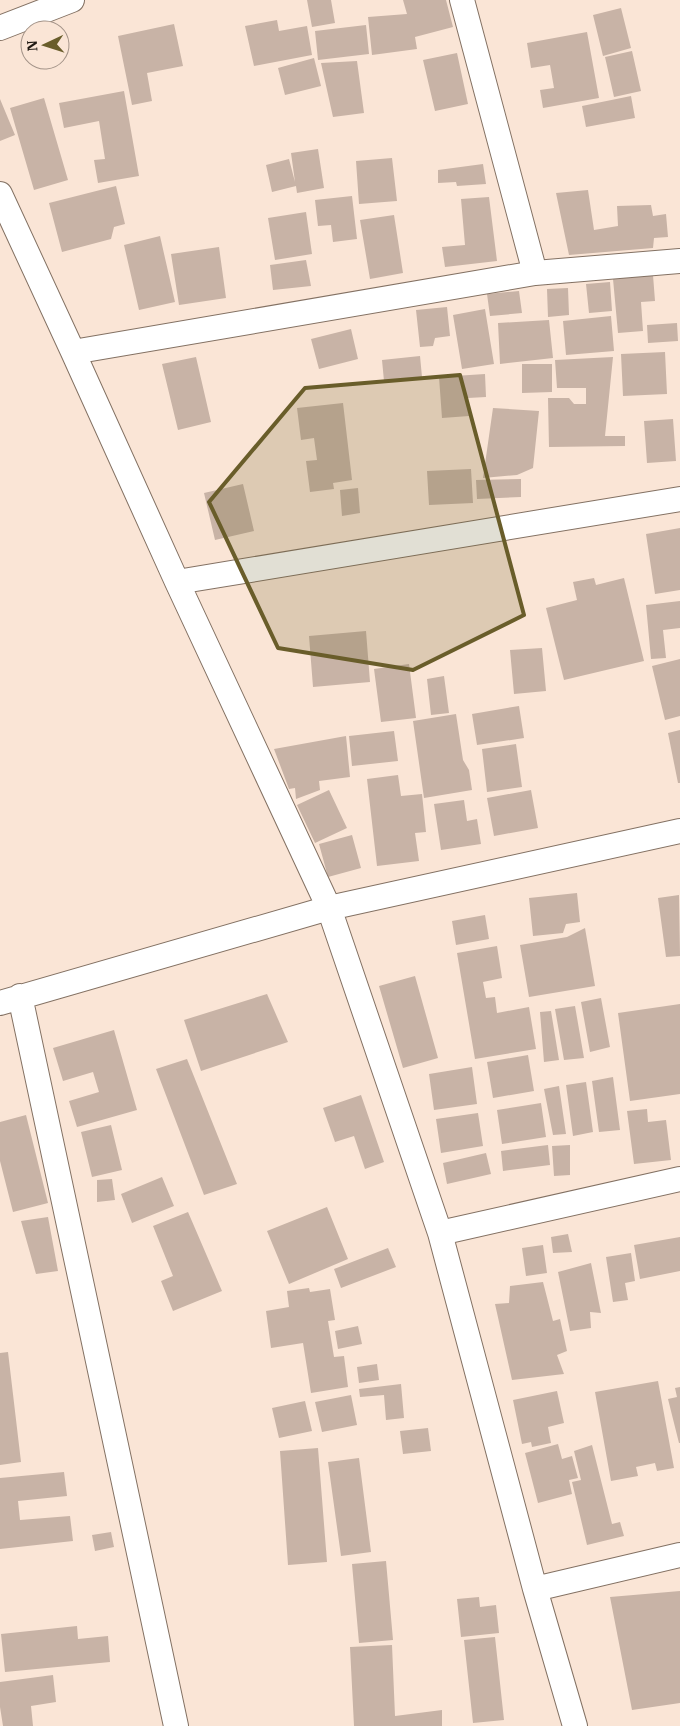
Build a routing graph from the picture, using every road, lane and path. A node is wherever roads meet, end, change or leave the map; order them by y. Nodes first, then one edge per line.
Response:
1 (72, 0) edge
2 (462, 0) edge
3 (0, 28) edge
4 (0, 194) edge
5 (680, 261) edge
6 (535, 273) junction
7 (73, 352) junction
8 (680, 500) edge
9 (177, 582) junction
10 (680, 831) edge
11 (329, 908) junction
12 (10, 999) edge
13 (680, 1179) edge
14 (440, 1233) junction
15 (680, 1555) edge
16 (535, 1589) junction
17 (176, 1726) edge
18 (575, 1726) edge

1 - 3 street
2 - 6 street
4 - 7 street
5 - 6 street
6 - 7 street
7 - 9 street
8 - 9 street
9 - 11 street
10 - 11 street
11 - 12 street
11 - 14 street
12 - 17 street
13 - 14 street
14 - 16 street
15 - 16 street
16 - 18 street

